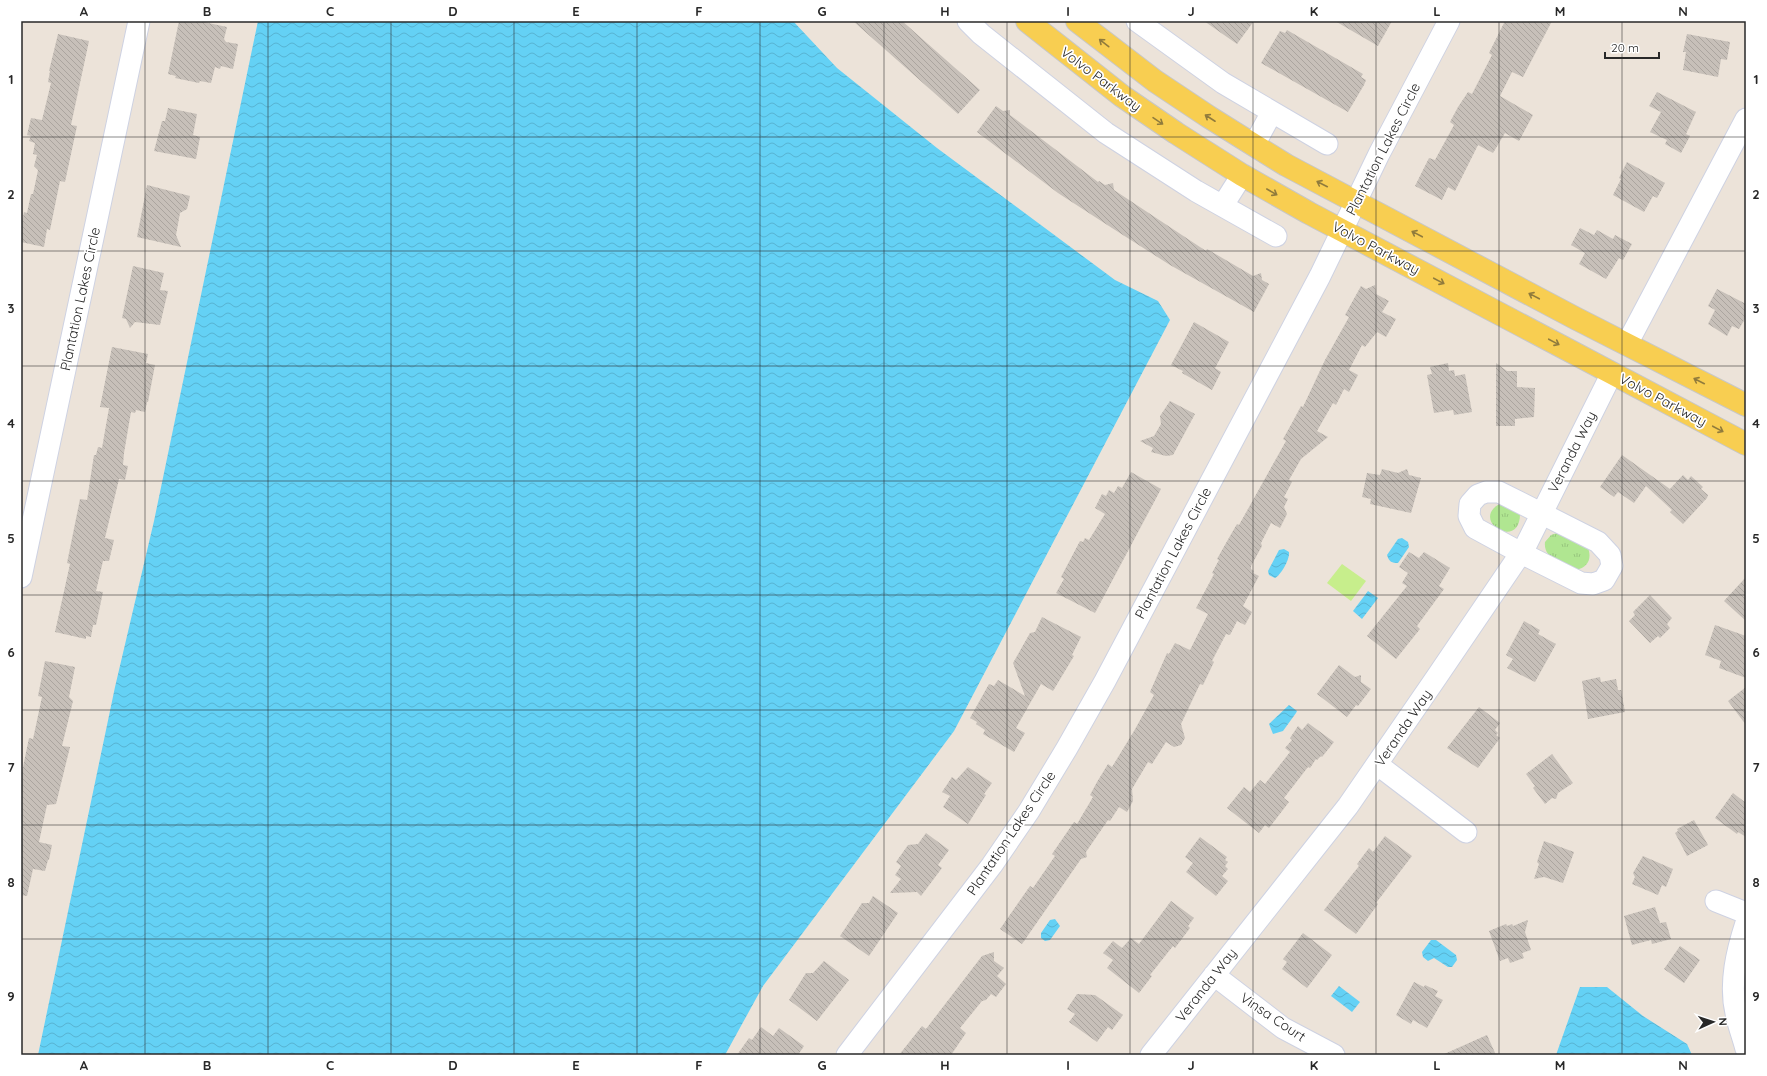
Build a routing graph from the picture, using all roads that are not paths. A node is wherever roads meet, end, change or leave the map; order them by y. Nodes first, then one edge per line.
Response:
1 (139, 21) edge
2 (968, 21) edge
3 (1026, 21) edge
4 (1077, 21) edge
5 (1137, 21) edge
6 (1449, 21) edge
7 (1272, 112) junction
8 (1746, 119) edge
9 (1327, 144) dead end
10 (1254, 145) junction
11 (1242, 175) junction
12 (1356, 202) junction
13 (1223, 205) junction
14 (1343, 230) junction
15 (1276, 236) dead end
16 (1627, 344) junction
17 (1612, 373) junction
18 (1746, 406) edge
19 (1746, 444) edge
20 (1542, 513) junction
21 (1520, 553) junction
22 (21, 577) edge
23 (1378, 765) junction
24 (1466, 832) dead end
25 (1716, 901) dead end
26 (1746, 913) edge
27 (1746, 922) edge
28 (1214, 975) junction
29 (1746, 1049) edge
30 (847, 1055) edge
31 (1151, 1055) edge
32 (1334, 1055) edge

1 - 22 street, Plantation Lakes Circle
2 - 13 street
3 -> 11 main road, Volvo Parkway
10 -> 4 main road
5 - 7 street
6 - 12 street, Plantation Lakes Circle
7 - 9 street
7 - 10 street
8 - 16 street
12 -> 10 main road
11 - 13 street
11 -> 14 main road, Volvo Parkway
12 - 14 street, Plantation Lakes Circle
16 -> 12 main road
13 - 15 street
14 -> 17 main road, Volvo Parkway
14 - 30 street, Plantation Lakes Circle
18 -> 16 main road
17 -> 19 main road, Volvo Parkway
17 - 20 street, Veranda Way
20 - 21 street, Veranda Way
20 - 21 street
20 - 21 street
21 - 23 street, Veranda Way
23 - 24 street
23 - 28 street, Veranda Way
25 - 26 street
27 - 29 street
28 - 31 street, Veranda Way
28 - 32 street, Vinsa Court

